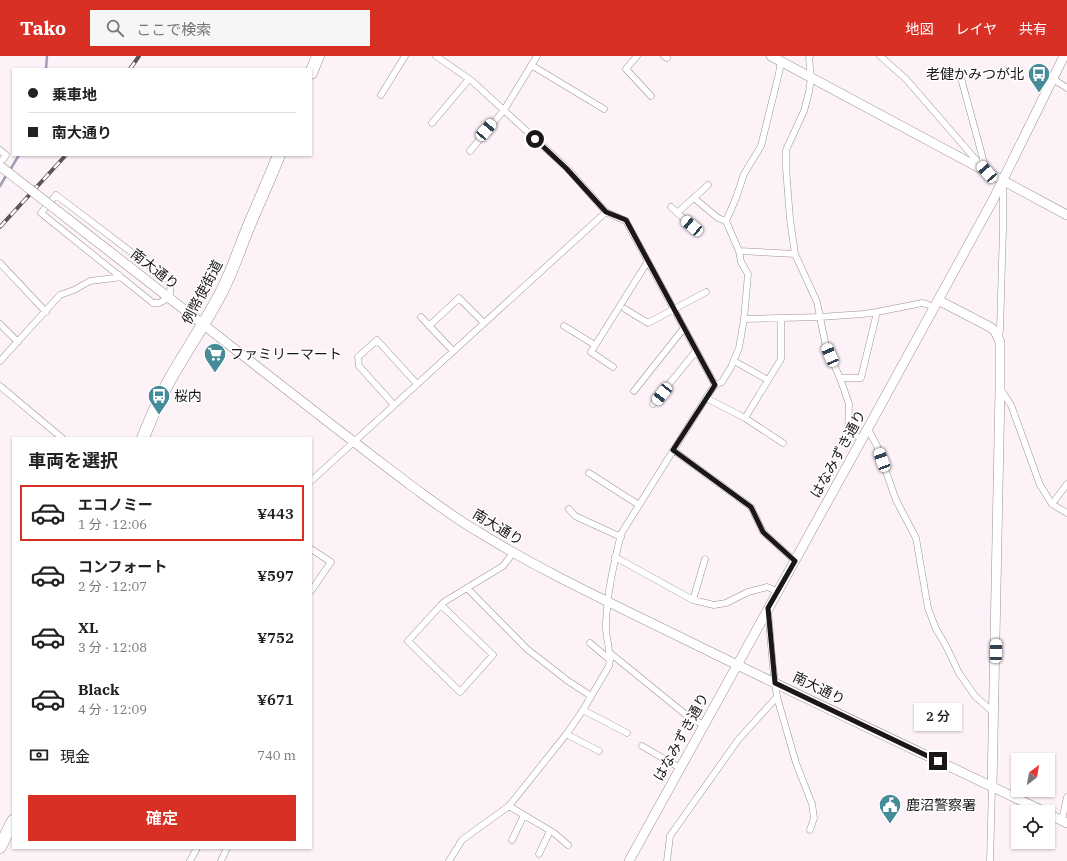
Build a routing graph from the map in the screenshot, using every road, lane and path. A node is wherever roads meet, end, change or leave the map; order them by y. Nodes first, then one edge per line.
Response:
1 (318, 56) edge
2 (405, 56) edge
3 (436, 56) edge
4 (537, 56) edge
5 (637, 56) edge
6 (771, 56) edge
7 (810, 56) edge
8 (880, 56) edge
9 (1064, 56) edge
10 (781, 61) junction
11 (531, 65) junction
12 (312, 71) edge
13 (811, 78) junction
14 (961, 78) dead end
15 (469, 79) junction
16 (1053, 79) junction
17 (1067, 88) edge
18 (381, 95) dead end
19 (650, 96) dead end
20 (604, 109) dead end
21 (504, 110) junction
22 (432, 123) dead end
23 (0, 150) edge
24 (470, 151) dead end
25 (279, 156) edge
26 (0, 165) edge
27 (987, 172) junction
28 (1003, 180) junction
29 (708, 185) dead end
30 (694, 198) junction
31 (671, 208) dead end
32 (606, 212) junction
33 (678, 213) junction
34 (1067, 215) edge
35 (726, 222) junction
36 (692, 226) dead end
37 (739, 251) junction
38 (795, 254) junction
39 (648, 261) junction
40 (0, 263) edge
41 (119, 275) junction
42 (706, 292) dead end
43 (169, 298) junction
44 (936, 304) junction
45 (624, 309) dead end
46 (674, 309) junction
47 (46, 312) junction
48 (877, 312) junction
49 (421, 317) dead end
50 (820, 317) junction
51 (781, 318) junction
52 (744, 319) junction
53 (484, 323) junction
54 (0, 324) edge
55 (204, 324) junction
56 (429, 326) junction
57 (564, 326) dead end
58 (684, 328) junction
59 (998, 336) junction
60 (18, 342) junction
61 (595, 345) junction
62 (453, 351) junction
63 (696, 351) junction
64 (734, 360) junction
65 (0, 361) edge
66 (613, 367) dead end
67 (840, 378) junction
68 (768, 380) junction
69 (417, 384) junction
70 (715, 385) junction
71 (0, 386) edge
72 (1000, 389) junction
73 (634, 391) dead end
74 (706, 398) junction
75 (394, 404) junction
76 (654, 404) dead end
77 (745, 418) junction
78 (868, 429) junction
79 (61, 437) edge
80 (142, 437) edge
81 (862, 439) junction
82 (353, 442) junction
83 (783, 443) dead end
84 (673, 450) junction
85 (589, 473) dead end
86 (312, 480) edge
87 (1067, 484) edge
88 (1052, 504) junction
89 (640, 505) junction
90 (569, 509) dead end
91 (1067, 513) edge
92 (621, 537) junction
93 (312, 550) edge
94 (513, 553) junction
95 (615, 557) junction
96 (705, 559) dead end
97 (795, 561) junction
98 (467, 588) junction
99 (312, 590) edge
100 (777, 591) junction
101 (694, 600) junction
102 (608, 601) junction
103 (441, 605) junction
104 (768, 608) junction
105 (590, 643) dead end
106 (610, 653) junction
107 (610, 660) junction
108 (737, 665) junction
109 (775, 683) junction
110 (591, 696) junction
111 (778, 697) junction
112 (583, 710) junction
113 (994, 713) junction
114 (704, 725) junction
115 (627, 733) dead end
116 (566, 734) junction
117 (642, 746) dead end
118 (599, 751) dead end
119 (680, 768) junction
120 (992, 787) junction
121 (1067, 797) edge
122 (1029, 805) edge
123 (509, 806) junction
124 (524, 815) junction
125 (1064, 821) edge
126 (12, 823) edge
127 (550, 830) junction
128 (810, 830) dead end
129 (512, 840) dead end
130 (568, 845) dead end
131 (0, 847) edge
132 (196, 849) edge
133 (227, 849) edge
134 (539, 854) dead end
135 (190, 861) edge
136 (221, 861) edge
137 (449, 861) edge
138 (629, 861) edge
139 (667, 861) edge
140 (990, 861) edge

1 - 12 highway
2 - 18 street
3 - 15 street
4 - 11 street
5 - 19 street
6 - 10 street
7 - 13 street
8 - 27 street
9 - 16 street, はなみずき通り
10 - 13 street
10 - 35 street
11 - 20 street
11 - 21 street
13 - 27 street
13 - 38 street
14 - 27 street
15 - 21 street
15 - 22 street
16 - 17 street
16 - 28 street, はなみずき通り
21 - 24 street
21 - 32 street
23 - 26 street
25 - 55 highway, 例幣使街道
26 - 43 street, 南大通り, bridge
27 - 28 street
28 - 34 street
28 - 44 street, はなみずき通り
28 - 59 street
29 - 30 street
30 - 33 street
30 - 35 street
31 - 33 street
32 - 39 street
32 - 53 street
33 - 36 street
35 - 37 street
37 - 38 street
37 - 52 street
38 - 50 street
39 - 46 street
39 - 61 street
40 - 47 street
41 - 43 street
41 - 43 street
41 - 47 street
42 - 46 street
43 - 55 street, 南大通り
44 - 48 street
44 - 59 street
44 - 78 street, はなみずき通り
45 - 46 street
46 - 58 street
47 - 60 street
48 - 50 street
48 - 67 street
49 - 56 street
50 - 51 street
50 - 67 street
51 - 52 street
51 - 68 street
52 - 64 street
53 - 56 street
53 - 62 street
54 - 60 street
55 - 80 highway, 例幣使街道
55 - 82 street, 南大通り
56 - 62 street
57 - 61 street
58 - 63 street
58 - 73 street
59 - 72 street
60 - 65 street
61 - 66 street
62 - 69 street
63 - 70 street
63 - 76 street
64 - 68 street
64 - 70 street
67 - 81 street
68 - 77 street
69 - 75 street
69 - 75 street
70 - 74 street
71 - 79 street
72 - 88 street
72 - 113 street
74 - 77 street
74 - 84 street
75 - 82 street
77 - 83 street
78 - 81 street, はなみずき通り
78 - 113 street
81 - 97 street, はなみずき通り
82 - 86 street
82 - 94 street, 南大通り
84 - 89 street
84 - 97 street
85 - 89 street
87 - 88 street
88 - 91 street
89 - 92 street
90 - 92 street
92 - 95 street
93 - 99 street
94 - 98 street
94 - 102 street, 南大通り
95 - 101 street
95 - 102 street
96 - 101 street
97 - 100 street, はなみずき通り
98 - 103 street
98 - 110 street
100 - 101 street
100 - 104 street, はなみずき通り
102 - 106 street
102 - 108 street, 南大通り
103 - 103 street
104 - 108 street, はなみずき通り
104 - 109 street
105 - 107 street
106 - 107 street
106 - 114 street
107 - 110 street
108 - 109 street, 南大通り
108 - 114 street, はなみずき通り
109 - 111 street
109 - 120 street, 南大通り
110 - 112 street
111 - 128 street
111 - 139 street
112 - 115 street
112 - 116 street
113 - 120 street
114 - 119 street, はなみずき通り
116 - 118 street
116 - 123 street
117 - 119 street
119 - 138 street, はなみずき通り
120 - 122 street, 南大通り
120 - 140 street
121 - 125 street
123 - 124 street
123 - 137 street
124 - 127 street
124 - 129 street
126 - 131 highway
127 - 130 street
127 - 134 street
132 - 135 street
133 - 136 street

